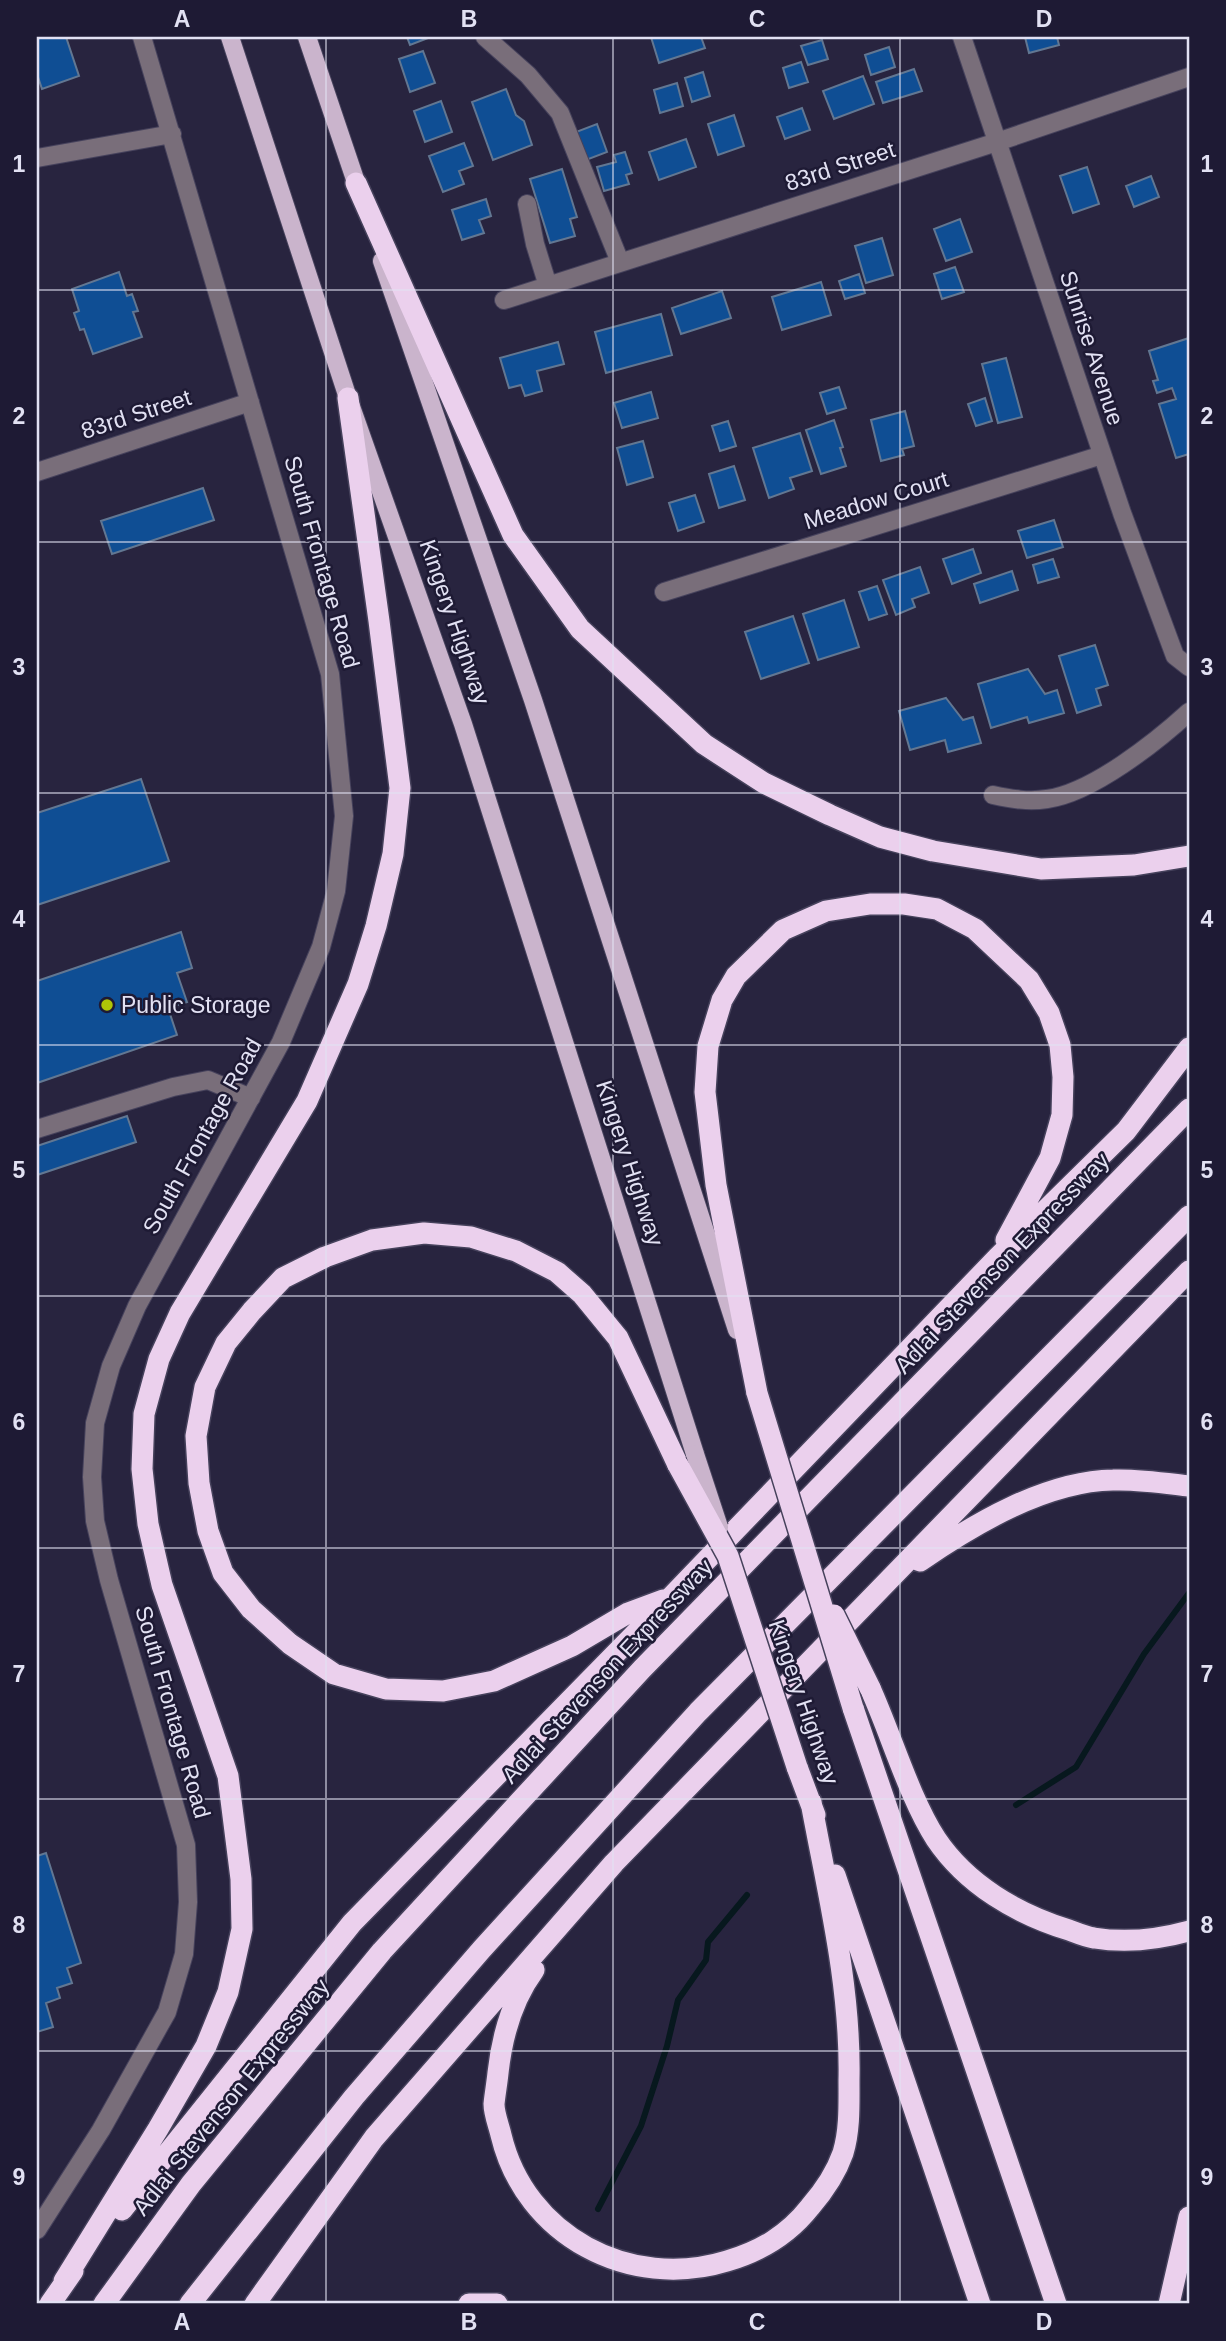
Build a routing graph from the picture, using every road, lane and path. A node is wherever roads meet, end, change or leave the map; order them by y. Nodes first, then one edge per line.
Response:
1 (142, 37) edge
2 (230, 37) edge
3 (307, 37) edge
4 (485, 37) edge
5 (962, 37) edge
6 (1189, 77) edge
7 (172, 134) junction
8 (997, 142) junction
9 (37, 158) edge
10 (356, 183) junction
11 (527, 204) dead end
12 (620, 262) junction
13 (548, 286) junction
14 (504, 300) dead end
15 (348, 398) junction
16 (250, 402) junction
17 (1102, 455) junction
18 (37, 472) edge
19 (664, 592) dead end
20 (1189, 667) edge
21 (1189, 712) edge
22 (993, 795) dead end
23 (1189, 856) edge
24 (1189, 1048) edge
25 (251, 1098) junction
26 (1189, 1109) edge
27 (37, 1129) edge
28 (1189, 1216) edge
29 (997, 1258) junction
30 (1189, 1271) edge
31 (757, 1393) junction
32 (687, 1459) junction
33 (1189, 1486) edge
34 (813, 1576) junction
35 (884, 1586) junction
36 (671, 1597) junction
37 (811, 1802) junction
38 (614, 1863) junction
39 (1189, 1931) edge
40 (1189, 2217) edge
41 (37, 2230) edge
42 (64, 2281) junction
43 (50, 2304) edge
44 (104, 2304) edge
45 (190, 2304) edge
46 (255, 2304) edge
47 (469, 2304) edge
48 (497, 2304) edge
49 (980, 2304) edge
50 (1056, 2304) edge
51 (1169, 2304) edge

1 - 7 street, South Frontage Road
2 - 15 main road, Kingery Highway
3 - 10 main road, Kingery Highway
4 - 12 street
5 - 8 street, Sunrise Avenue
6 - 8 street, 83rd Street
7 - 9 street
7 - 16 street, South Frontage Road
8 - 12 street, 83rd Street
8 - 17 street, Sunrise Avenue
10 - 23 highway
10 - 31 main road, Kingery Highway
11 - 13 street
12 - 13 street, 83rd Street
13 - 14 street, 83rd Street
15 - 32 main road, Kingery Highway
15 - 42 highway
16 - 18 street, 83rd Street
16 - 25 street, South Frontage Road
17 - 19 street, Meadow Court
17 - 20 street, Sunrise Avenue
21 - 22 street
24 - 29 highway
25 - 27 street
25 - 41 street, South Frontage Road
26 - 44 highway, Adlai Stevenson Expressway
28 - 45 highway
29 - 31 highway
29 - 36 highway
30 - 35 highway
31 - 34 highway, Kingery Highway, bridge
32 - 36 highway, Kingery Highway
32 - 37 highway, Kingery Highway, bridge
33 - 35 highway
34 - 39 highway, bridge
34 - 50 highway, Kingery Highway, bridge
35 - 38 highway
36 - 42 highway
37 - 38 highway
37 - 49 highway, Kingery Highway
38 - 46 highway
40 - 51 highway
42 - 43 highway
47 - 48 highway

